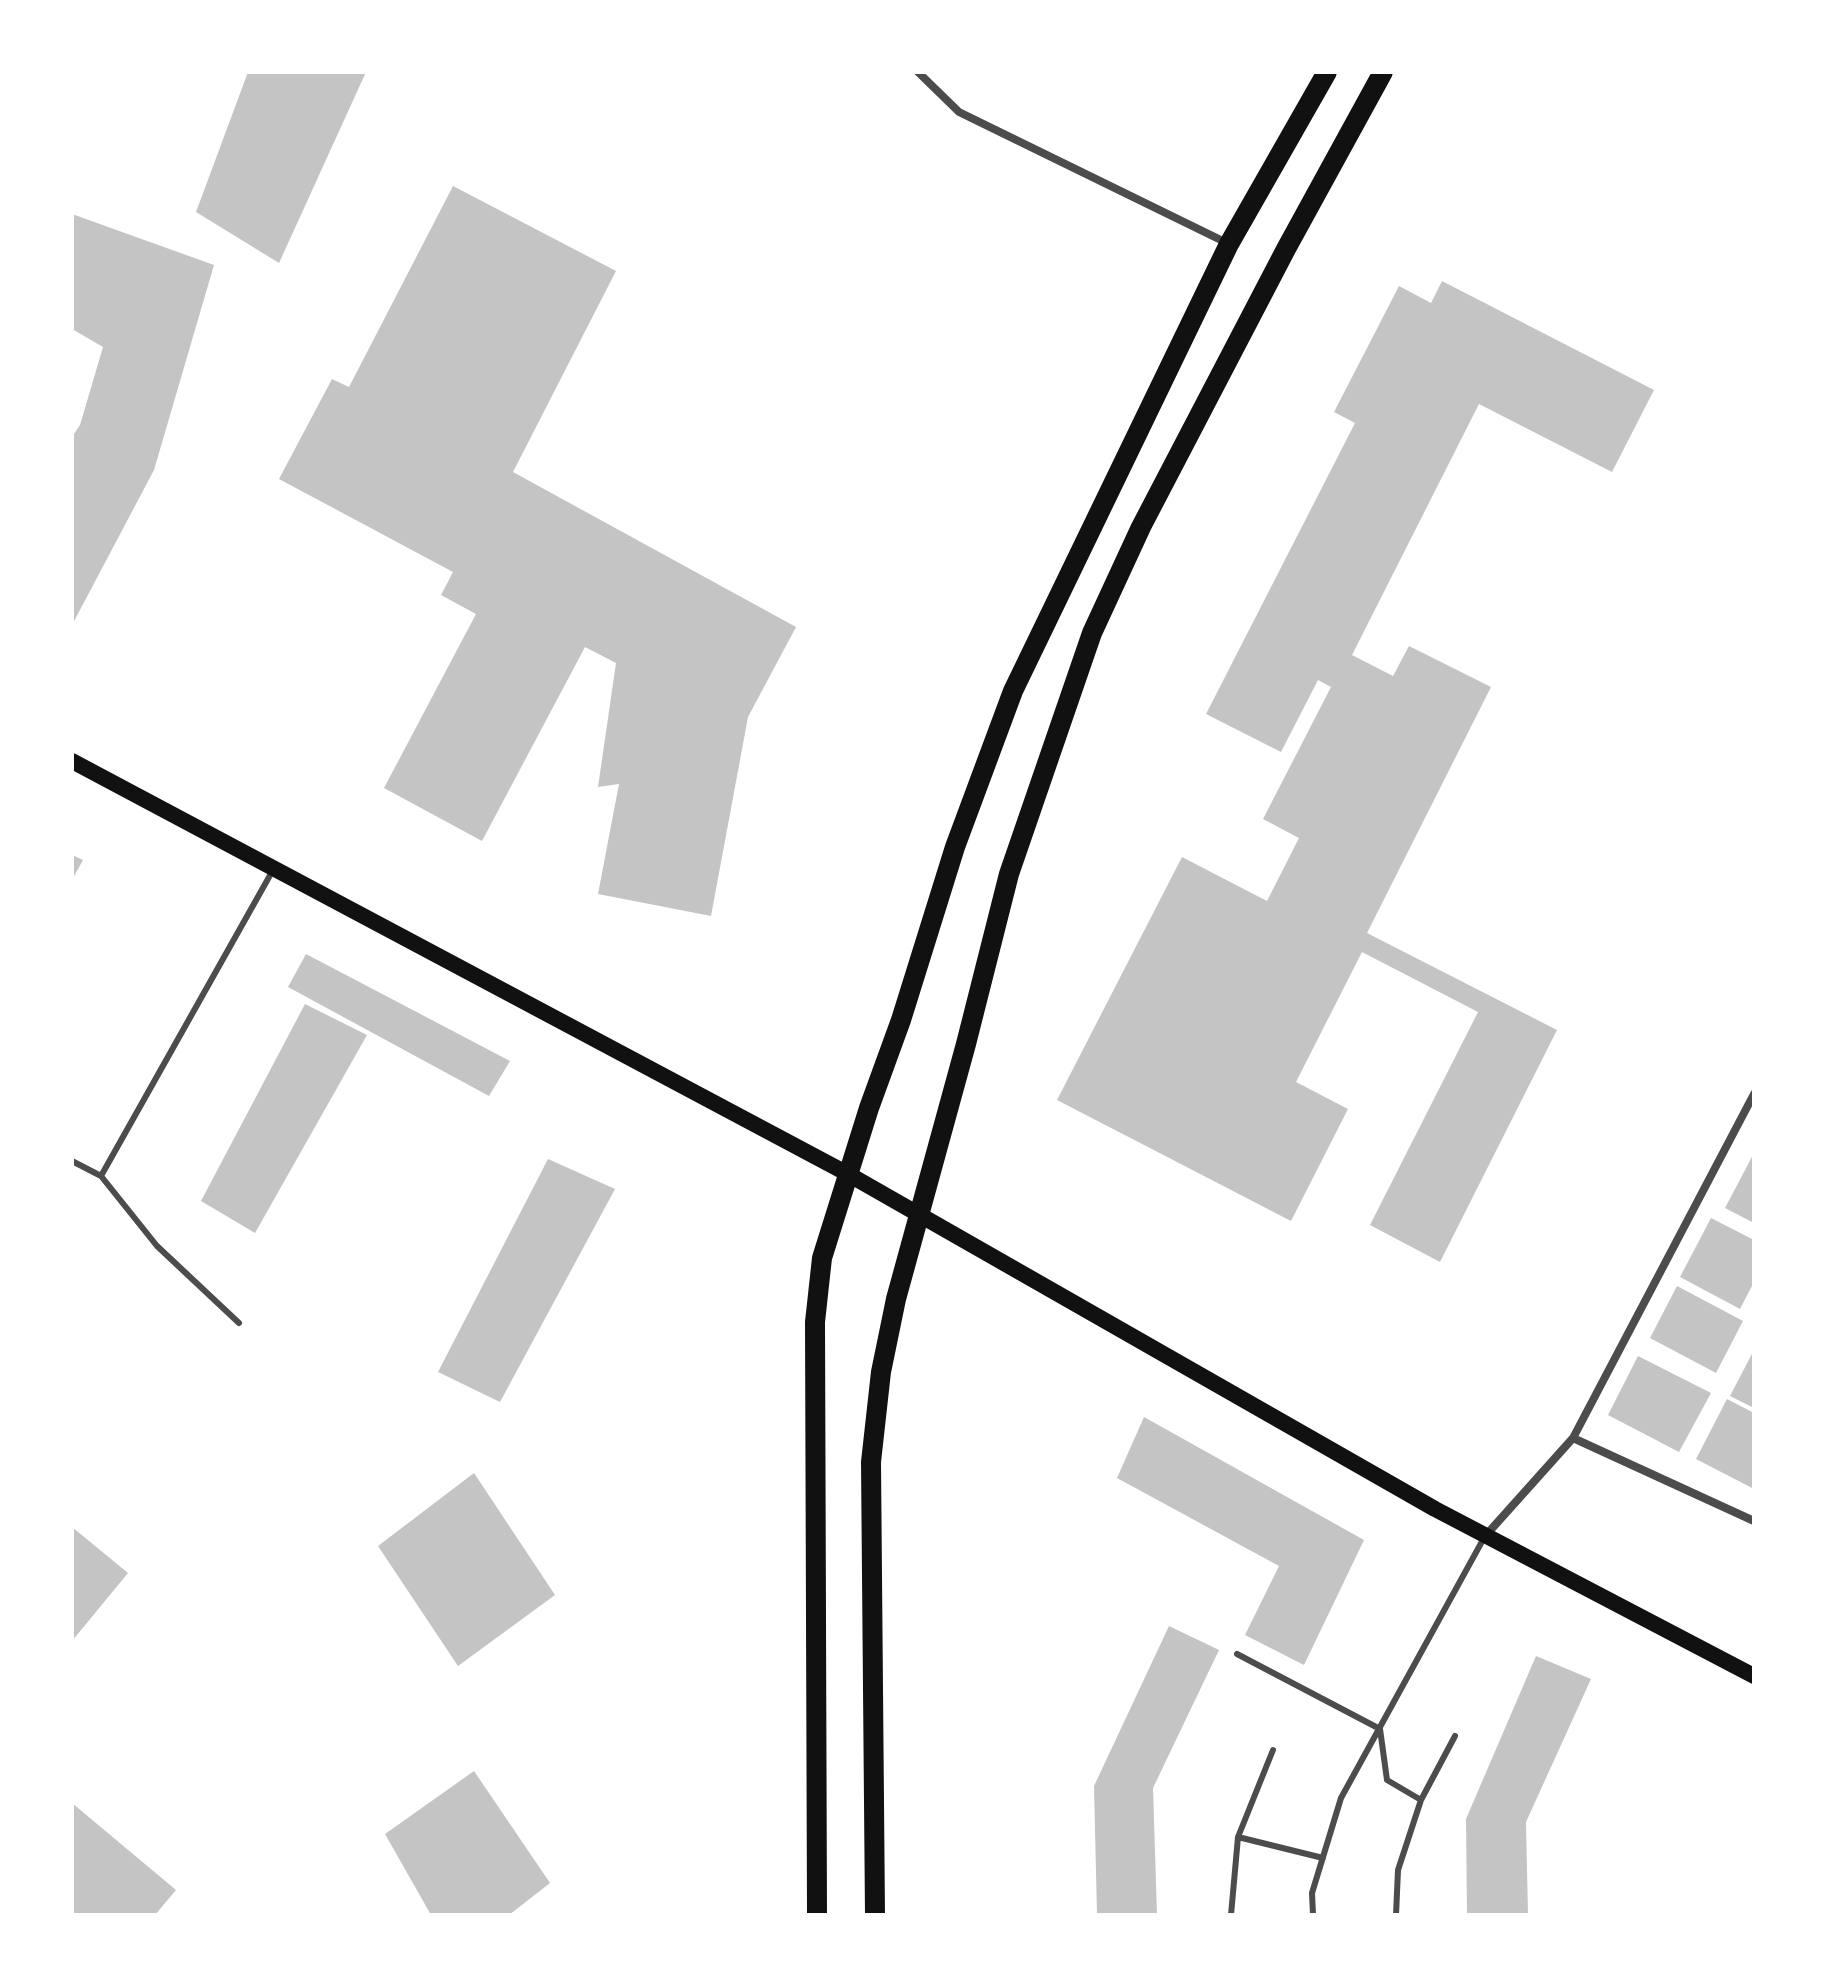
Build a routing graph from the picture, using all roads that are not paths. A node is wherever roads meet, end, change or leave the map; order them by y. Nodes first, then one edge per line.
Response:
1 (918, 72) edge
2 (1327, 72) edge
3 (1383, 72) edge
4 (1229, 244) junction
5 (72, 761) edge
6 (275, 867) junction
7 (1754, 1094) edge
8 (72, 1161) edge
9 (848, 1174) junction
10 (101, 1176) junction
11 (920, 1216) junction
12 (239, 1323) dead end
13 (1573, 1438) junction
14 (1754, 1521) edge
15 (1487, 1534) junction
16 (1237, 1654) dead end
17 (1754, 1676) edge
18 (1380, 1729) junction
19 (1455, 1736) dead end
20 (1273, 1750) dead end
21 (1421, 1800) junction
22 (1238, 1837) junction
23 (1323, 1858) junction
24 (817, 1915) edge
25 (875, 1915) edge
26 (1231, 1915) edge
27 (1313, 1915) edge
28 (1396, 1915) edge

1 - 4 street
2 - 4 main road
3 - 11 main road
4 - 9 main road
5 - 6 main road
6 - 9 main road
6 - 10 lane
7 - 13 street
8 - 10 lane
9 - 11 main road
9 - 24 main road
10 - 12 lane
11 - 15 main road
11 - 25 main road
13 - 14 street
13 - 15 street
15 - 17 main road
15 - 18 lane
16 - 18 lane
18 - 21 lane
18 - 23 lane
19 - 21 lane
20 - 22 lane
21 - 28 lane
22 - 23 lane
22 - 26 lane
23 - 27 lane

